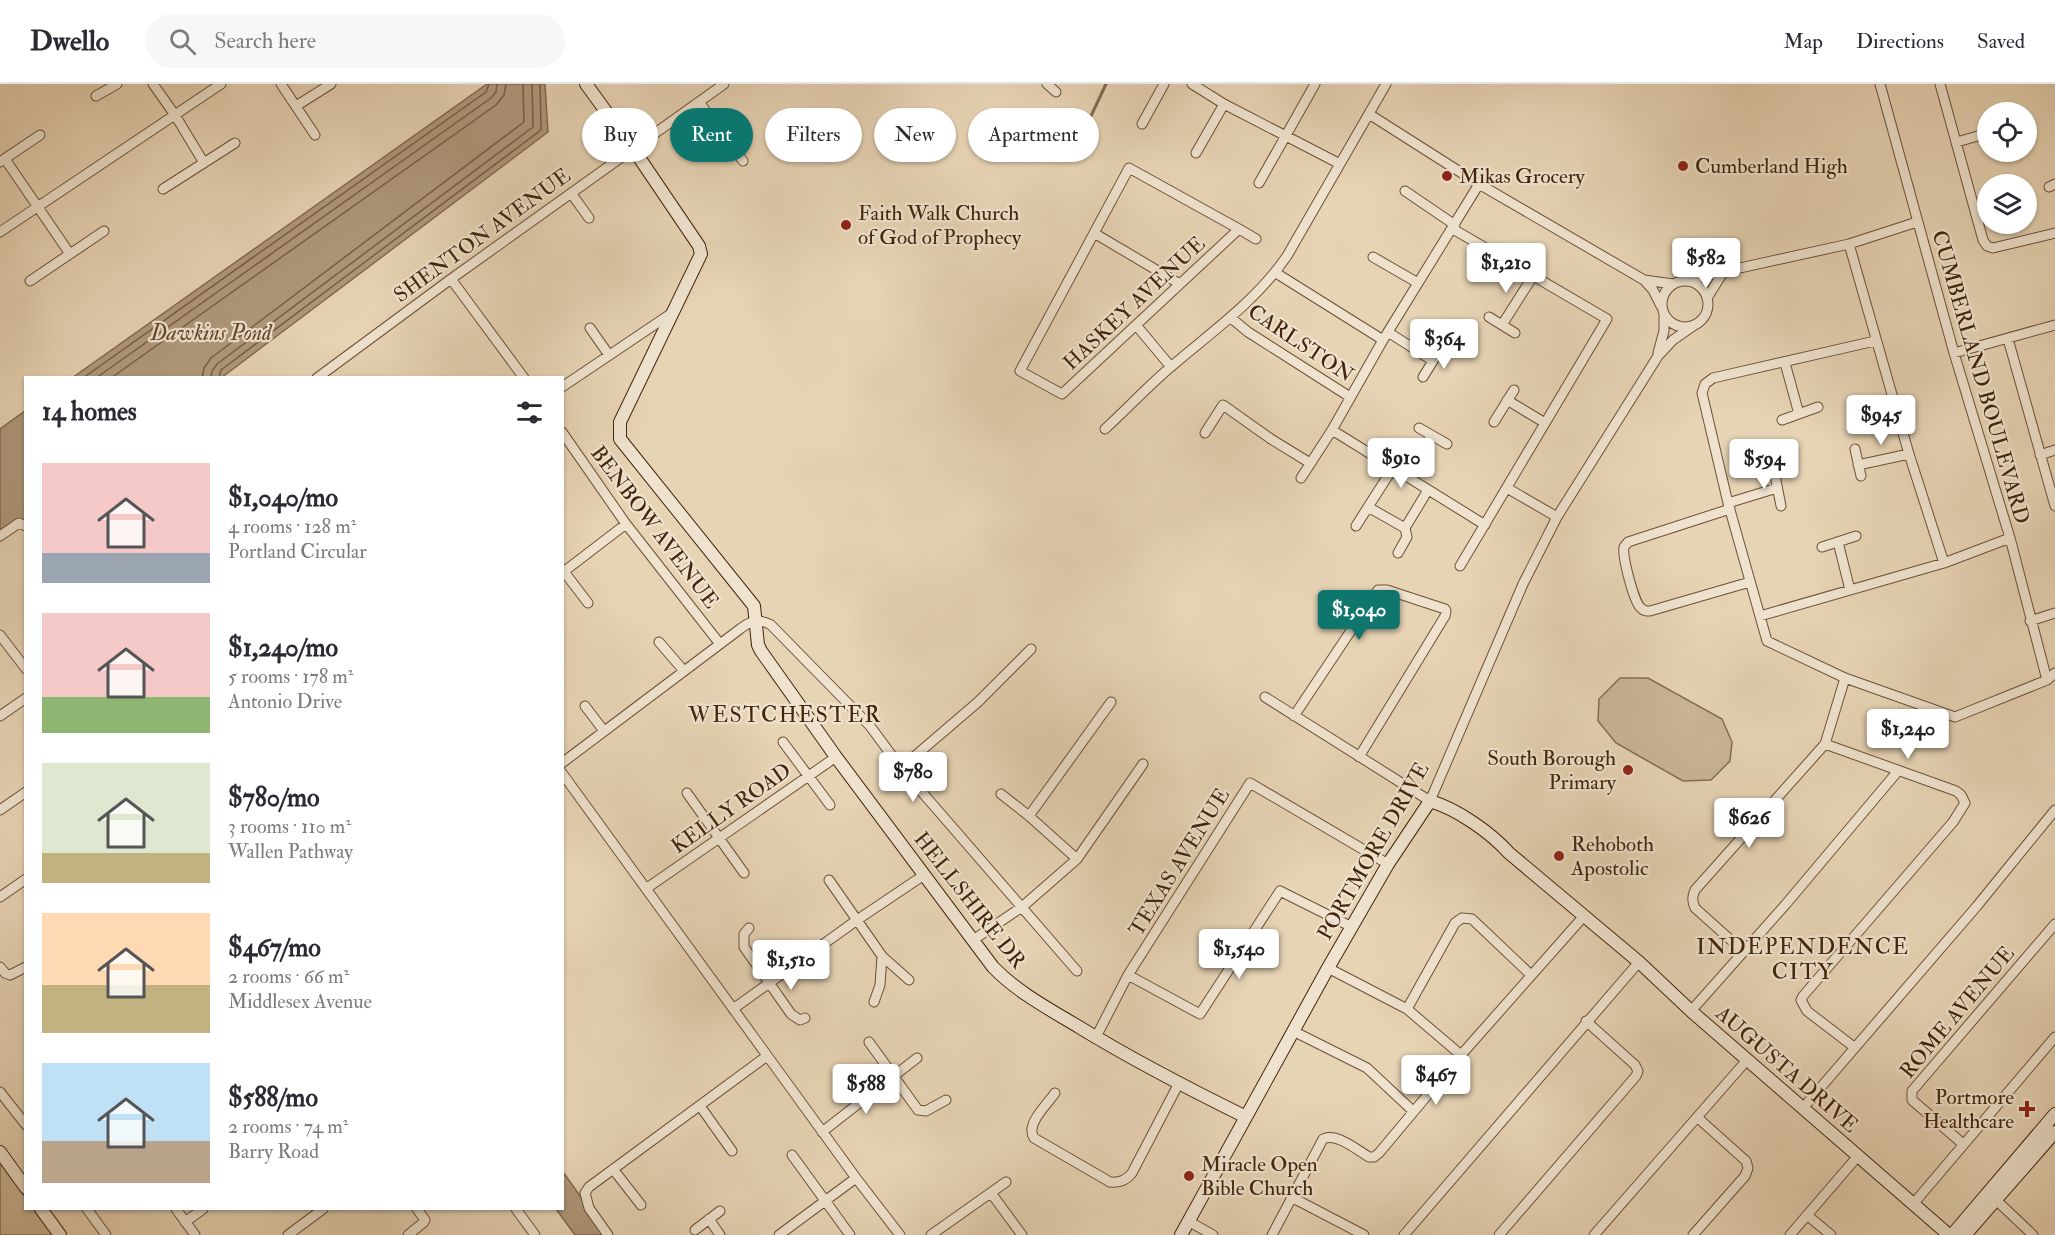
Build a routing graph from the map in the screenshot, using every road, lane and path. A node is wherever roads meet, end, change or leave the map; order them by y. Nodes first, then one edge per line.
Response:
1 (117, 84) edge
2 (153, 84) edge
3 (220, 84) edge
4 (280, 84) edge
5 (586, 84) edge
6 (724, 84) edge
7 (1047, 84) edge
8 (1164, 84) edge
9 (1192, 84) edge
10 (1315, 84) edge
11 (1386, 84) edge
12 (1880, 84) edge
13 (1940, 84) edge
14 (328, 85) edge
15 (1209, 88) edge
16 (1056, 92) dead end
17 (96, 96) dead end
18 (699, 102) junction
19 (1224, 104) junction
20 (296, 106) junction
21 (603, 108) edge
22 (703, 108) edge
23 (1369, 114) junction
24 (175, 115) junction
25 (1142, 124) dead end
26 (658, 132) edge
27 (40, 135) dead end
28 (315, 135) dead end
29 (1286, 135) junction
30 (1977, 136) edge
31 (1957, 142) junction
32 (235, 143) dead end
33 (1196, 153) dead end
34 (2, 160) edge
35 (617, 162) edge
36 (642, 162) edge
37 (204, 163) junction
38 (1340, 164) junction
39 (1259, 183) dead end
40 (1479, 184) junction
41 (163, 189) dead end
42 (1405, 191) dead end
43 (572, 193) junction
44 (38, 206) junction
45 (590, 218) dead end
46 (1917, 222) junction
47 (1454, 227) junction
48 (1239, 229) junction
49 (104, 231) dead end
50 (0, 232) edge
51 (2055, 232) edge
52 (1094, 233) junction
53 (1256, 239) dead end
54 (1849, 244) junction
55 (70, 254) junction
56 (1373, 257) dead end
57 (1724, 271) junction
58 (1276, 273) junction
59 (1533, 276) junction
60 (451, 279) junction
61 (30, 280) dead end
62 (1644, 280) junction
63 (1418, 283) junction
64 (1677, 283) junction
65 (1180, 284) junction
66 (1707, 298) junction
67 (1663, 310) junction
68 (674, 311) junction
69 (1489, 317) dead end
70 (1231, 318) junction
71 (1136, 325) junction
72 (2055, 325) edge
73 (1502, 326) junction
74 (1693, 326) junction
75 (590, 328) dead end
76 (1515, 333) dead end
77 (1386, 336) junction
78 (2008, 339) junction
79 (1875, 341) junction
80 (1441, 348) dead end
81 (1954, 353) junction
82 (609, 355) junction
83 (1658, 356) junction
84 (1433, 361) junction
85 (1785, 363) junction
86 (1172, 367) junction
87 (320, 376) edge
88 (523, 376) edge
89 (1423, 377) dead end
90 (564, 386) edge
91 (1514, 390) dead end
92 (1350, 398) junction
93 (1507, 400) junction
94 (1818, 407) dead end
95 (1799, 414) junction
96 (1782, 420) dead end
97 (1494, 422) dead end
98 (1545, 423) junction
99 (1419, 428) dead end
100 (1105, 429) dead end
101 (1332, 430) junction
102 (1205, 433) dead end
103 (564, 435) edge
104 (1431, 436) junction
105 (1447, 444) dead end
106 (1856, 449) dead end
107 (2055, 450) edge
108 (1909, 454) junction
109 (2040, 455) junction
110 (1310, 463) junction
111 (1858, 465) junction
112 (1393, 468) junction
113 (1774, 470) dead end
114 (1861, 476) dead end
115 (1407, 477) junction
116 (1301, 478) dead end
117 (1507, 488) junction
118 (1778, 488) junction
119 (1428, 490) junction
120 (1729, 506) junction
121 (1781, 506) dead end
122 (2055, 506) edge
123 (1368, 507) junction
124 (1557, 517) junction
125 (24, 524) edge
126 (626, 524) junction
127 (1485, 525) junction
128 (1356, 526) dead end
129 (1405, 528) junction
130 (0, 536) edge
131 (1856, 536) dead end
132 (2010, 538) junction
133 (1838, 542) junction
134 (1822, 547) dead end
135 (1398, 553) dead end
136 (1944, 563) junction
137 (1460, 566) dead end
138 (564, 570) edge
139 (564, 572) edge
140 (1750, 582) junction
141 (1850, 590) junction
142 (588, 603) dead end
143 (2055, 613) edge
144 (1760, 616) junction
145 (756, 621) junction
146 (2030, 621) junction
147 (0, 635) edge
148 (659, 642) dead end
149 (720, 644) junction
150 (1031, 649) dead end
151 (24, 666) edge
152 (684, 671) junction
153 (2055, 673) edge
154 (1845, 678) junction
155 (2047, 680) junction
156 (1265, 697) dead end
157 (24, 699) edge
158 (1111, 702) dead end
159 (585, 706) dead end
160 (0, 716) edge
161 (1294, 716) junction
162 (604, 731) junction
163 (783, 742) dead end
164 (1825, 744) junction
165 (836, 757) junction
166 (1359, 757) junction
167 (564, 762) edge
168 (1143, 764) dead end
169 (901, 768) junction
170 (1898, 771) junction
171 (809, 775) junction
172 (564, 776) edge
173 (24, 793) edge
174 (687, 793) dead end
175 (1001, 794) dead end
176 (1430, 801) junction
177 (830, 805) dead end
178 (0, 810) edge
179 (2055, 810) edge
180 (1029, 816) junction
181 (718, 838) junction
182 (1077, 859) junction
183 (1388, 864) junction
184 (744, 873) dead end
185 (924, 875) junction
186 (24, 880) edge
187 (829, 880) dead end
188 (647, 888) junction
189 (0, 897) edge
190 (1022, 907) junction
191 (1584, 916) junction
192 (857, 920) junction
193 (2055, 924) edge
194 (1352, 927) junction
195 (749, 928) dead end
196 (973, 940) junction
197 (1743, 951) junction
198 (882, 956) junction
199 (1639, 962) junction
200 (0, 967) edge
201 (24, 968) edge
202 (1328, 968) junction
203 (1077, 971) dead end
204 (1128, 975) junction
205 (1531, 975) junction
206 (909, 980) dead end
207 (769, 984) junction
208 (874, 1002) dead end
209 (733, 1009) junction
210 (1407, 1009) junction
211 (1691, 1011) junction
212 (805, 1018) dead end
213 (1586, 1022) junction
214 (1293, 1031) junction
215 (1096, 1037) junction
216 (2055, 1037) edge
217 (869, 1042) dead end
218 (1854, 1047) junction
219 (1461, 1055) junction
220 (767, 1056) junction
221 (917, 1058) dead end
222 (1747, 1060) junction
223 (894, 1077) junction
224 (1179, 1083) junction
225 (0, 1092) edge
226 (1055, 1093) dead end
227 (946, 1100) dead end
228 (700, 1106) junction
229 (1803, 1108) junction
230 (1413, 1111) junction
231 (2055, 1114) edge
232 (1246, 1117) junction
233 (1698, 1119) junction
234 (24, 1122) edge
235 (822, 1132) junction
236 (2055, 1132) edge
237 (1963, 1144) junction
238 (732, 1151) dead end
239 (0, 1152) edge
240 (792, 1155) dead end
241 (1858, 1156) junction
242 (613, 1169) junction
243 (856, 1178) junction
244 (1006, 1182) dead end
245 (24, 1185) edge
246 (991, 1193) junction
247 (1293, 1198) junction
248 (1995, 1199) junction
249 (825, 1202) junction
250 (1914, 1203) junction
251 (641, 1205) dead end
252 (42, 1210) edge
253 (88, 1210) edge
254 (177, 1210) edge
255 (202, 1210) edge
256 (322, 1210) edge
257 (418, 1210) edge
258 (517, 1210) edge
259 (720, 1211) dead end
260 (1807, 1215) junction
261 (709, 1220) junction
262 (1188, 1221) junction
263 (185, 1222) junction
264 (695, 1230) dead end
265 (60, 1235) edge
266 (106, 1235) edge
267 (195, 1235) edge
268 (288, 1235) edge
269 (408, 1235) edge
270 (534, 1235) edge
271 (608, 1235) edge
272 (720, 1235) edge
273 (779, 1235) edge
274 (850, 1235) edge
275 (900, 1235) edge
276 (931, 1235) edge
277 (1022, 1235) edge
278 (1181, 1235) edge
279 (1213, 1235) edge
280 (1272, 1235) edge
281 (1364, 1235) edge
282 (1404, 1235) edge
283 (1499, 1235) edge
284 (1594, 1235) edge
285 (1693, 1235) edge
286 (1790, 1235) edge
287 (1832, 1235) edge
288 (1950, 1235) edge
289 (1965, 1235) edge
290 (2033, 1235) edge

1 - 17 street
2 - 24 street
3 - 24 street
4 - 20 street
5 - 21 street
6 - 18 street, SHENTON AVENUE
7 - 16 street
8 - 25 street
9 - 15 street
10 - 29 street
11 - 23 street
12 - 46 street, CUMBERLAND BOULEVARD
13 - 31 street
14 - 20 street
15 - 19 street
18 - 22 street
18 - 26 street, SHENTON AVENUE
19 - 29 street
19 - 33 street
20 - 28 street
23 - 38 street
23 - 40 street
24 - 37 street
24 - 44 street
27 - 34 street
29 - 38 street
29 - 39 street
30 - 31 street
31 - 51 street
32 - 37 street
34 - 44 street
35 - 43 street, SHENTON AVENUE
36 - 68 street
37 - 41 street
38 - 58 street
40 - 47 street
40 - 62 street
42 - 47 street
43 - 45 street
43 - 60 street, SHENTON AVENUE
44 - 50 street
44 - 55 street
46 - 54 street
46 - 81 street, CUMBERLAND BOULEVARD
47 - 59 street
47 - 63 street
48 - 52 street
48 - 53 street
48 - 65 street, HASKEY AVENUE
49 - 55 street
52 - 65 street
52 - 71 street, HASKEY AVENUE
54 - 57 street
54 - 79 street
55 - 61 street
56 - 63 street
57 - 64 street
57 - 66 street
58 - 70 street
58 - 77 street
59 - 73 street
59 - 98 street
60 - 87 street, SHENTON AVENUE
60 - 88 street
62 - 64 street
62 - 67 street
63 - 77 street
64 - 66 street
64 - 67 street
65 - 71 street, HASKEY AVENUE
66 - 74 street
67 - 74 street
67 - 83 street, PORTMORE DRIVE
68 - 82 street
68 - 145 street
69 - 73 street
70 - 86 street
70 - 92 street, CARLSTON
71 - 86 street
72 - 78 street
73 - 76 street
74 - 83 street, PORTMORE DRIVE
75 - 82 street
77 - 84 street
77 - 92 street
78 - 81 street
78 - 109 street
79 - 85 street
79 - 108 street
80 - 84 street
81 - 132 street, CUMBERLAND BOULEVARD
82 - 90 street
83 - 124 street, PORTMORE DRIVE
84 - 89 street
85 - 95 street
85 - 120 street
86 - 100 street
91 - 93 street
92 - 101 street
93 - 97 street
93 - 98 street
94 - 95 street
95 - 96 street
98 - 117 street
99 - 104 street
101 - 110 street
101 - 112 street
102 - 110 street
103 - 126 street, BENBOW AVENUE
104 - 105 street
104 - 115 street
106 - 111 street
107 - 109 street
108 - 111 street
108 - 136 street
109 - 122 street
110 - 116 street
111 - 114 street
112 - 115 street
112 - 123 street
113 - 118 street
115 - 119 street
117 - 124 street
117 - 127 street
118 - 120 street
118 - 121 street
119 - 127 street
119 - 129 street
120 - 140 street
120 - 140 street
123 - 128 street
123 - 129 street
124 - 176 street, PORTMORE DRIVE
125 - 130 street
126 - 138 street
126 - 149 street, BENBOW AVENUE
127 - 137 street
129 - 135 street
131 - 133 street
132 - 136 street
132 - 146 street, CUMBERLAND BOULEVARD
133 - 134 street
133 - 141 street
136 - 141 street
139 - 142 street
140 - 144 street
141 - 144 street
143 - 146 street
144 - 154 street
145 - 149 street
145 - 165 street, HELLSHIRE DR
145 - 169 street
146 - 155 street, CUMBERLAND BOULEVARD
147 - 151 street
148 - 152 street
149 - 152 street
150 - 169 street
152 - 162 street
153 - 155 street
154 - 155 street
154 - 164 street
156 - 161 street
157 - 160 street
158 - 180 street
159 - 162 street
161 - 166 street
161 - 166 street
162 - 167 street
163 - 171 street
164 - 170 street
164 - 197 street
165 - 171 street, KELLY ROAD
165 - 185 street, HELLSHIRE DR
166 - 176 street
168 - 182 street
169 - 190 street
170 - 197 street
170 - 218 street
171 - 177 street
171 - 181 street, KELLY ROAD
172 - 188 street
173 - 178 street
174 - 181 street
175 - 180 street
176 - 183 street, PORTMORE DRIVE
176 - 191 street, AUGUSTA DRIVE
179 - 218 street
180 - 182 street
181 - 184 street
181 - 188 street, KELLY ROAD
182 - 190 street
183 - 194 street, PORTMORE DRIVE
183 - 204 street, TEXAS AVENUE
185 - 192 street
185 - 196 street, HELLSHIRE DR
186 - 189 street
187 - 192 street
188 - 209 street
190 - 196 street
190 - 203 street
191 - 199 street, AUGUSTA DRIVE
191 - 205 street
192 - 198 street
192 - 207 street
193 - 237 street, ROME AVENUE
194 - 202 street, PORTMORE DRIVE
194 - 204 street
195 - 207 street
196 - 215 street, HELLSHIRE DR
197 - 211 street
198 - 206 street
198 - 208 street
199 - 211 street, AUGUSTA DRIVE
199 - 213 street
200 - 201 street
202 - 210 street
202 - 214 street, PORTMORE DRIVE
204 - 215 street, TEXAS AVENUE
205 - 210 street
205 - 219 street
207 - 209 street
207 - 212 street
209 - 220 street
210 - 219 street
211 - 222 street, AUGUSTA DRIVE
213 - 282 street
213 - 283 street
214 - 230 street
214 - 232 street, PORTMORE DRIVE
215 - 224 street, HELLSHIRE DR
216 - 237 street
217 - 223 street
218 - 229 street
219 - 230 street
220 - 228 street
220 - 235 street
221 - 223 street
222 - 229 street, AUGUSTA DRIVE
222 - 233 street
223 - 227 street
223 - 235 street
224 - 226 street
224 - 232 street, HELLSHIRE DR
225 - 234 street
228 - 238 street
228 - 242 street
229 - 241 street, AUGUSTA DRIVE
230 - 247 street
231 - 288 street
232 - 262 street, PORTMORE DRIVE
233 - 284 street
233 - 285 street
235 - 243 street
236 - 248 street
237 - 250 street
239 - 245 street
240 - 249 street
241 - 250 street, AUGUSTA DRIVE
241 - 260 street
242 - 251 street
242 - 271 street
243 - 249 street
243 - 275 street
244 - 246 street
246 - 276 street
246 - 277 street
247 - 280 street
247 - 281 street
248 - 289 street
248 - 290 street
249 - 273 street
249 - 274 street
250 - 288 street, AUGUSTA DRIVE
252 - 265 street
253 - 266 street
254 - 263 street
255 - 263 street
256 - 268 street
257 - 269 street
258 - 270 street
259 - 261 street
260 - 286 street
260 - 287 street
261 - 264 street
261 - 272 street
262 - 278 street, PORTMORE DRIVE
262 - 279 street
263 - 267 street

